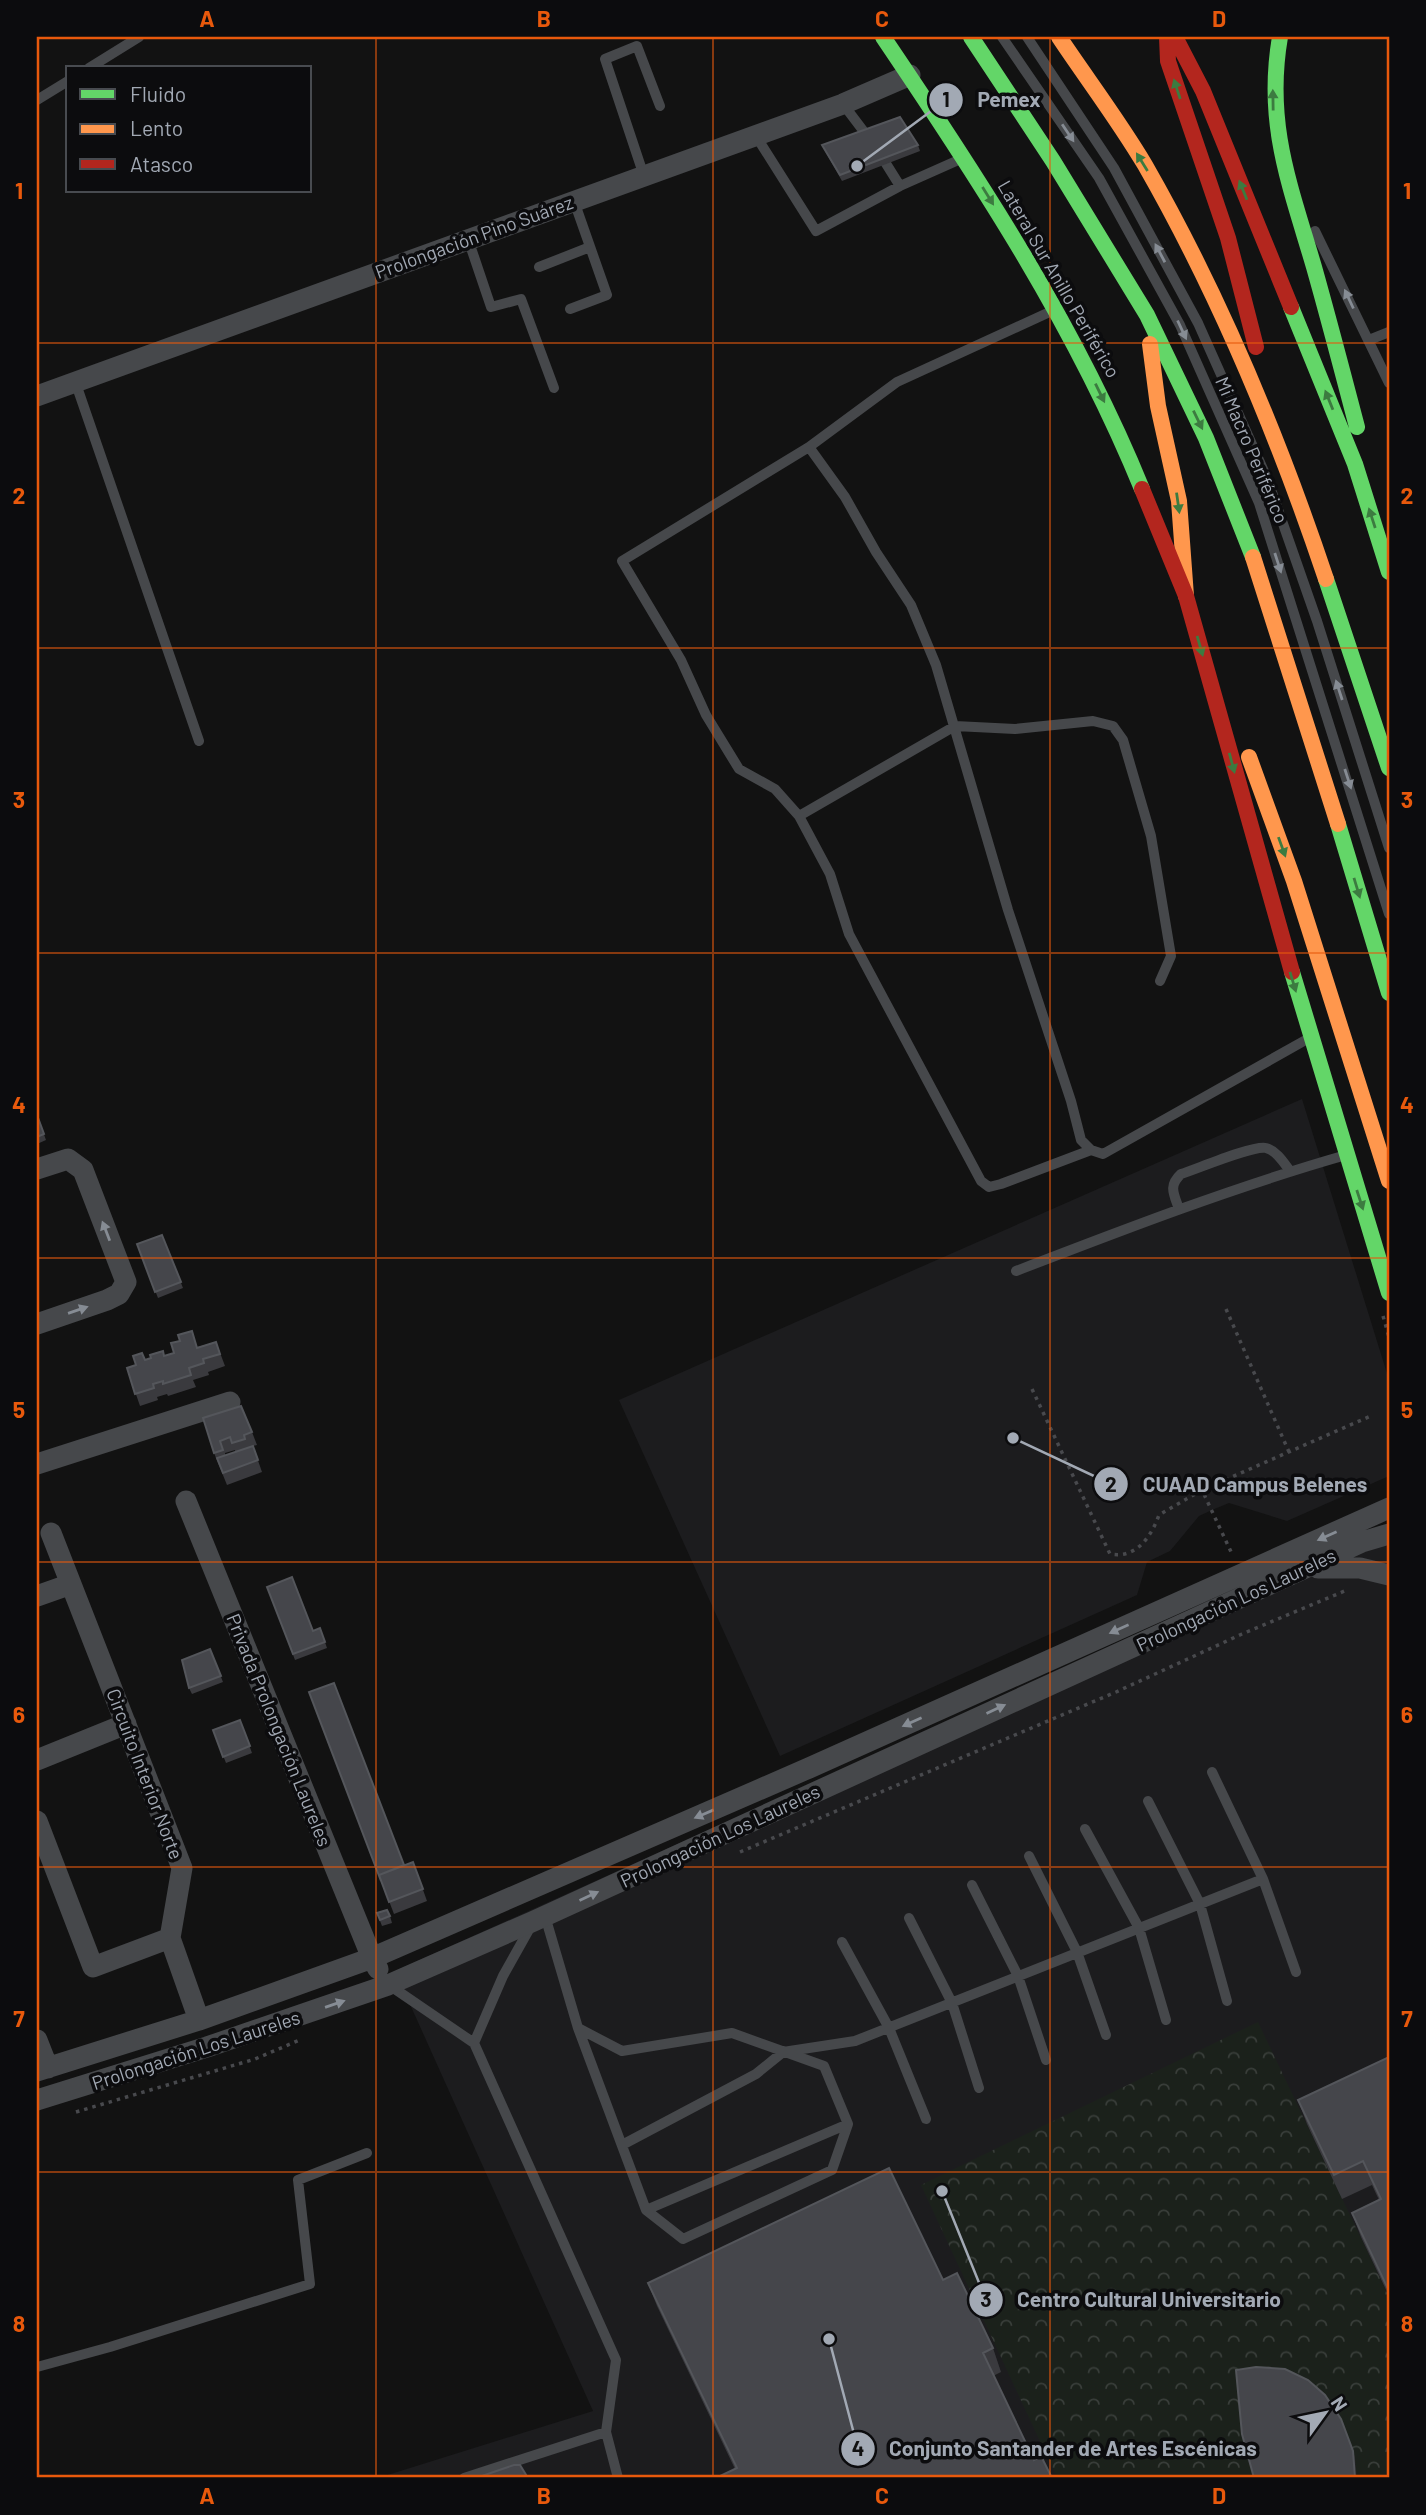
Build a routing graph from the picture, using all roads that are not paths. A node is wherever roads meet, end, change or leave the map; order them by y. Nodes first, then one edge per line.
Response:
1 (139, 37) edge
2 (883, 37) edge
3 (971, 37) edge
4 (1002, 37) edge
5 (1027, 37) edge
6 (1059, 37) edge
7 (1167, 37) edge
8 (1175, 37) edge
9 (1280, 37) edge
10 (92, 66) edge
11 (910, 75) junction
12 (66, 82) edge
13 (37, 100) edge
14 (843, 104) junction
15 (660, 106) dead end
16 (756, 136) junction
17 (964, 158) junction
18 (644, 176) junction
19 (900, 186) junction
20 (1289, 189) junction
21 (574, 201) junction
22 (468, 239) junction
23 (590, 247) junction
24 (539, 267) dead end
25 (570, 309) dead end
26 (1057, 309) junction
27 (1147, 315) junction
28 (1389, 332) edge
29 (1369, 341) junction
30 (1389, 383) edge
31 (76, 384) junction
32 (554, 388) dead end
33 (37, 396) edge
34 (810, 447) junction
35 (1355, 464) junction
36 (1294, 483) junction
37 (1389, 572) edge
38 (1186, 596) junction
39 (1215, 697) junction
40 (955, 726) junction
41 (199, 741) dead end
42 (1389, 768) edge
43 (799, 816) junction
44 (1389, 848) edge
45 (1389, 914) edge
46 (1160, 981) dead end
47 (1389, 993) edge
48 (1311, 1037) junction
49 (1091, 1150) junction
50 (1346, 1155) junction
51 (37, 1169) edge
52 (1290, 1171) junction
53 (1389, 1181) edge
54 (1179, 1209) junction
55 (1017, 1271) dead end
56 (1389, 1293) edge
57 (37, 1324) edge
58 (230, 1402) dead end
59 (37, 1464) edge
60 (186, 1501) dead end
61 (1389, 1508) edge
62 (51, 1533) dead end
63 (1358, 1533) junction
64 (1389, 1534) edge
65 (1302, 1570) junction
66 (1389, 1576) edge
67 (71, 1584) junction
68 (37, 1596) edge
69 (126, 1724) junction
70 (37, 1760) edge
71 (808, 1768) junction
72 (1212, 1772) dead end
73 (818, 1791) junction
74 (1147, 1801) dead end
75 (37, 1821) edge
76 (1085, 1829) dead end
77 (1029, 1856) dead end
78 (1263, 1879) junction
79 (972, 1885) dead end
80 (1200, 1904) junction
81 (909, 1917) dead end
82 (540, 1919) junction
83 (1139, 1928) junction
84 (170, 1938) junction
85 (842, 1942) dead end
86 (1077, 1952) junction
87 (372, 1958) junction
88 (1296, 1972) dead end
89 (1018, 1976) junction
90 (388, 1985) junction
91 (1227, 2001) dead end
92 (952, 2003) junction
93 (199, 2020) junction
94 (1166, 2020) dead end
95 (579, 2028) junction
96 (889, 2028) junction
97 (1106, 2035) dead end
98 (37, 2040) edge
99 (474, 2043) junction
100 (783, 2052) junction
101 (1046, 2060) dead end
102 (42, 2069) edge
103 (979, 2088) dead end
104 (37, 2100) edge
105 (926, 2119) dead end
106 (848, 2124) junction
107 (622, 2145) junction
108 (367, 2153) dead end
109 (646, 2210) junction
110 (37, 2367) edge
111 (607, 2432) junction
112 (464, 2478) edge
113 (618, 2478) edge

1 - 10 lane
2 - 11 main road, Lateral Sur Anillo Periférico
3 - 27 main road
4 -> 45 lane, Mi Macro Periférico
44 -> 5 lane, Mi Macro Periférico
36 -> 6 main road
36 -> 7 main road
35 -> 8 main road
20 -> 9 main road
11 - 14 street, Prolongación Pino Suárez
11 - 17 main road, Lateral Sur Anillo Periférico
12 - 13 lane
14 - 16 street, Prolongación Pino Suárez
14 - 19 lane
15 - 18 lane
16 - 18 street, Prolongación Pino Suárez
16 - 19 lane
17 - 19 lane
17 -> 26 main road, Lateral Sur Anillo Periférico
18 - 21 street, Prolongación Pino Suárez
29 -> 20 lane
20 - 35 main road
21 - 22 street, Prolongación Pino Suárez
21 - 23 lane
22 - 31 street, Prolongación Pino Suárez
22 - 32 lane
23 - 24 lane
23 - 25 lane
26 - 34 lane
26 -> 38 main road, Lateral Sur Anillo Periférico
27 -> 38 main road
27 -> 47 main road
28 - 29 lane
29 - 30 lane
31 - 33 street, Prolongación Pino Suárez
31 - 41 lane
34 - 40 lane
34 - 43 lane
37 -> 35 main road
36 - 42 main road
38 -> 39 main road
39 -> 48 main road
39 -> 53 main road
40 - 43 lane
40 - 46 lane
40 - 49 lane
43 - 49 lane
48 - 49 lane
48 - 50 main road
50 - 52 lane
50 -> 56 main road
57 -> 51 street
52 - 54 lane
52 - 54 lane
54 - 55 lane
58 - 59 street
60 - 87 street, Privada Prolongación Laureles
61 - 63 street, Prolongación Los Laureles
62 - 67 street, Circuito Interior Norte
63 - 64 street, Prolongación Los Laureles
63 - 65 street, Prolongación Los Laureles
63 -> 71 street, Prolongación Los Laureles
65 - 66 street
73 -> 65 street, Prolongación Los Laureles
67 - 68 street
67 - 69 street, Circuito Interior Norte
69 - 70 street
69 - 84 street, Circuito Interior Norte
71 - 73 street
71 -> 87 street, Prolongación Los Laureles
72 - 78 lane
82 -> 73 street, Prolongación Los Laureles
74 - 80 lane
75 - 84 street
76 - 83 lane
77 - 86 lane
78 - 80 lane
78 - 88 lane
79 - 89 lane
80 - 83 lane
80 - 91 lane
81 - 92 lane
82 - 90 street, Prolongación Los Laureles
82 - 95 lane
82 - 99 lane
83 - 86 lane
83 - 94 lane
84 - 93 street, Circuito Interior Norte
85 - 96 lane
86 - 89 lane
86 - 97 lane
87 - 90 street, Privada Prolongación Laureles
87 - 93 street, Prolongación Los Laureles
89 - 92 lane
89 - 101 lane
90 - 99 lane
104 -> 90 street, Prolongación Los Laureles
92 - 96 lane
92 - 103 lane
93 - 102 street, Prolongación Los Laureles
95 - 100 lane
95 - 107 lane
96 - 100 lane
96 - 105 lane
98 - 102 street
99 - 111 lane
100 - 106 lane
100 - 107 lane
106 - 109 lane
106 - 109 lane
107 - 109 lane
108 - 110 lane
111 - 112 lane
111 - 113 lane

